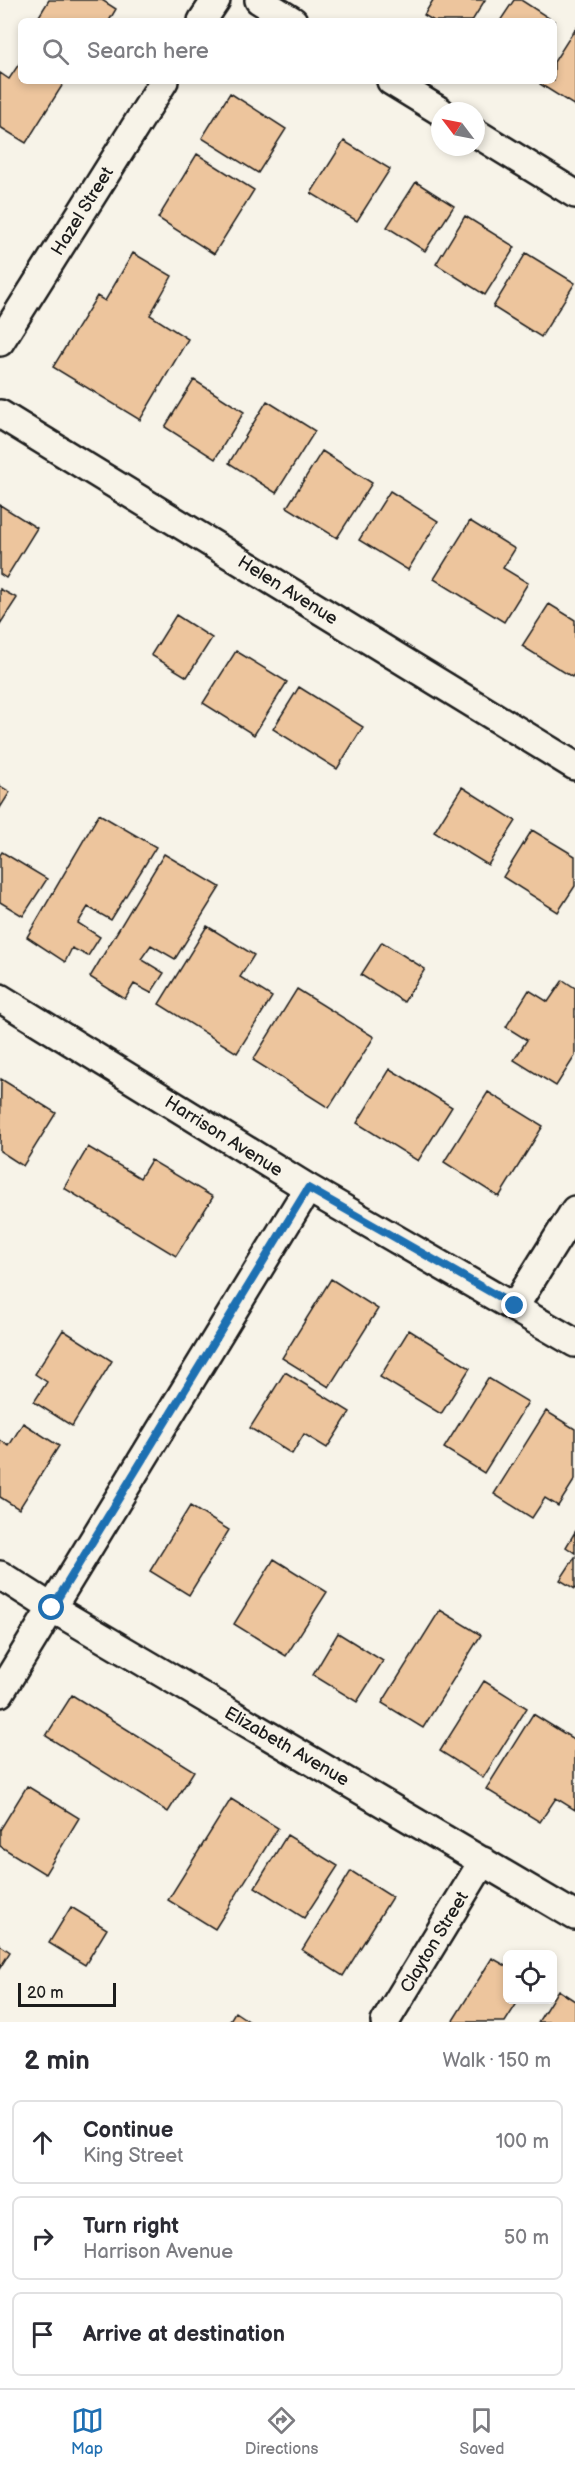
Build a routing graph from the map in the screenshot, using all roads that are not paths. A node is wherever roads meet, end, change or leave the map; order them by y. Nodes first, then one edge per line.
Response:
1 (216, 0) edge
2 (258, 0) edge
3 (204, 18) edge
4 (288, 18) edge
5 (162, 84) edge
6 (396, 84) edge
7 (431, 105) edge
8 (485, 139) edge
9 (575, 194) edge
10 (0, 342) edge
11 (0, 414) edge
12 (575, 766) edge
13 (0, 998) edge
14 (308, 1188) junction
15 (575, 1210) edge
16 (515, 1306) junction
17 (575, 1343) edge
18 (0, 1575) edge
19 (52, 1608) junction
20 (0, 1693) edge
21 (483, 1861) junction
22 (575, 1916) edge
23 (385, 2022) edge

1 - 3 street
2 - 4 street
5 - 10 street, Hazel Street
6 - 7 street
8 - 9 street
11 - 12 street, Helen Avenue
13 - 14 street, Harrison Avenue
14 - 16 street, Harrison Avenue
14 - 19 street
15 - 16 street
16 - 17 street, Harrison Avenue
18 - 19 street, Elizabeth Avenue
19 - 20 street
19 - 21 street, Elizabeth Avenue
21 - 22 street, Elizabeth Avenue
21 - 23 street, Clayton Street

